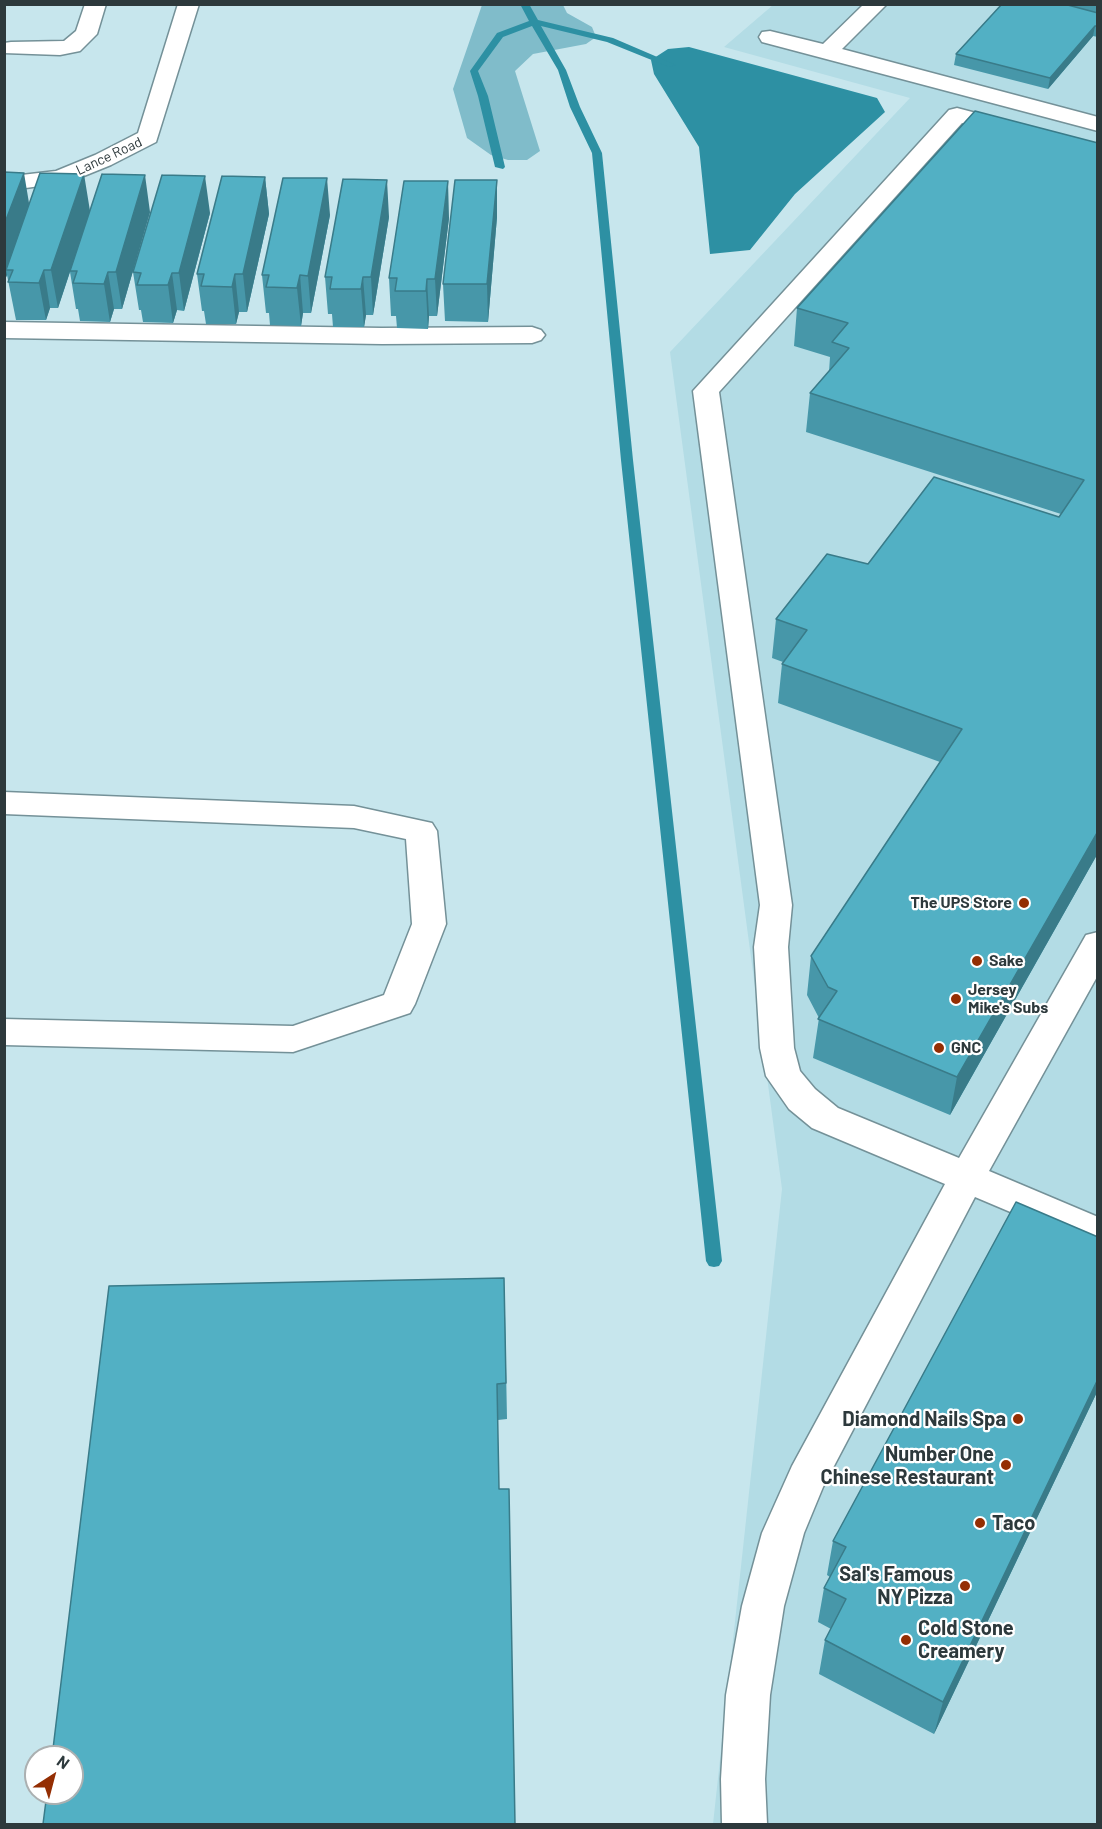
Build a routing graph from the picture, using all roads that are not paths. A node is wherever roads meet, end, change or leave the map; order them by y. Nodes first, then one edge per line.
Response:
1 (96, 4) edge
2 (189, 4) edge
3 (878, 4) edge
4 (770, 37) dead end
5 (827, 52) junction
6 (7, 53) edge
7 (1098, 124) edge
8 (1098, 152) edge
9 (4, 184) edge
10 (4, 330) edge
11 (532, 335) dead end
12 (4, 803) edge
13 (1098, 944) edge
14 (4, 1032) edge
15 (967, 1177) junction
16 (1098, 1234) edge
17 (744, 1824) edge

1 - 6 street
2 - 9 street, Lance Road
3 - 5 street
4 - 5 street
5 - 7 street
8 - 15 street
10 - 11 street
12 - 14 street
13 - 15 street
15 - 16 street
15 - 17 street

